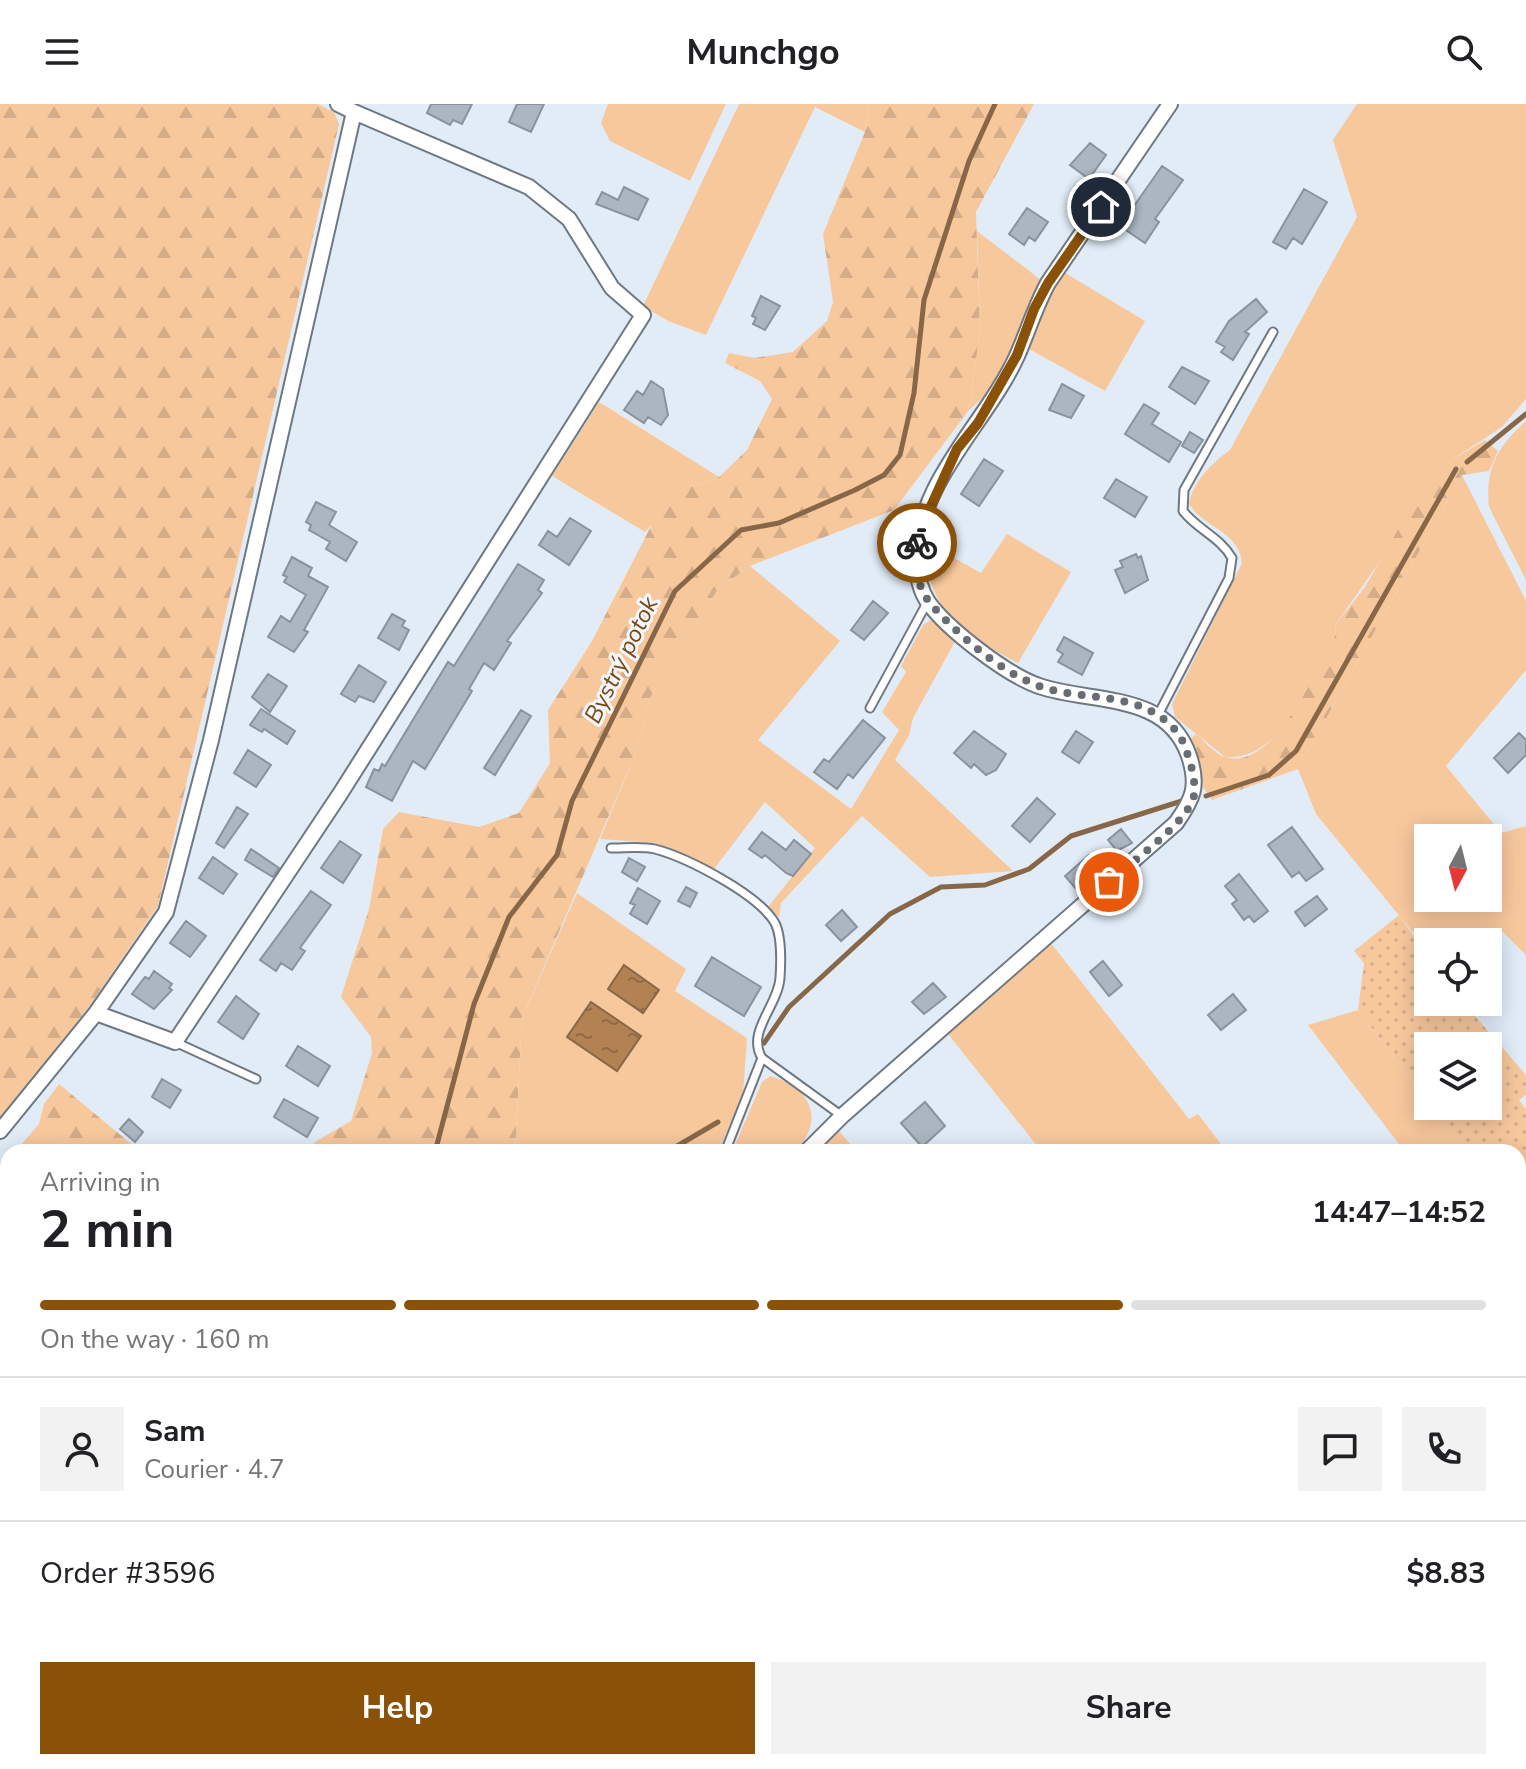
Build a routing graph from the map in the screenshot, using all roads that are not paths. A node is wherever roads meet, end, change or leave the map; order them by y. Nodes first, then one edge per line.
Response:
1 (338, 104) edge
2 (1170, 104) edge
3 (354, 112) junction
4 (1273, 332) dead end
5 (928, 601) junction
6 (870, 708) dead end
7 (1158, 715) junction
8 (611, 848) dead end
9 (96, 1013) junction
10 (175, 1042) junction
11 (762, 1058) junction
12 (256, 1079) dead end
13 (842, 1116) junction
14 (0, 1131) edge
15 (728, 1144) edge
16 (814, 1144) edge

1 - 3 street
2 - 5 street
3 - 9 street
3 - 10 street
4 - 7 lane
5 - 6 lane
5 - 7 street
7 - 13 street
8 - 11 lane
9 - 10 street
9 - 14 street
10 - 12 lane
11 - 13 lane
11 - 15 lane
13 - 16 street

